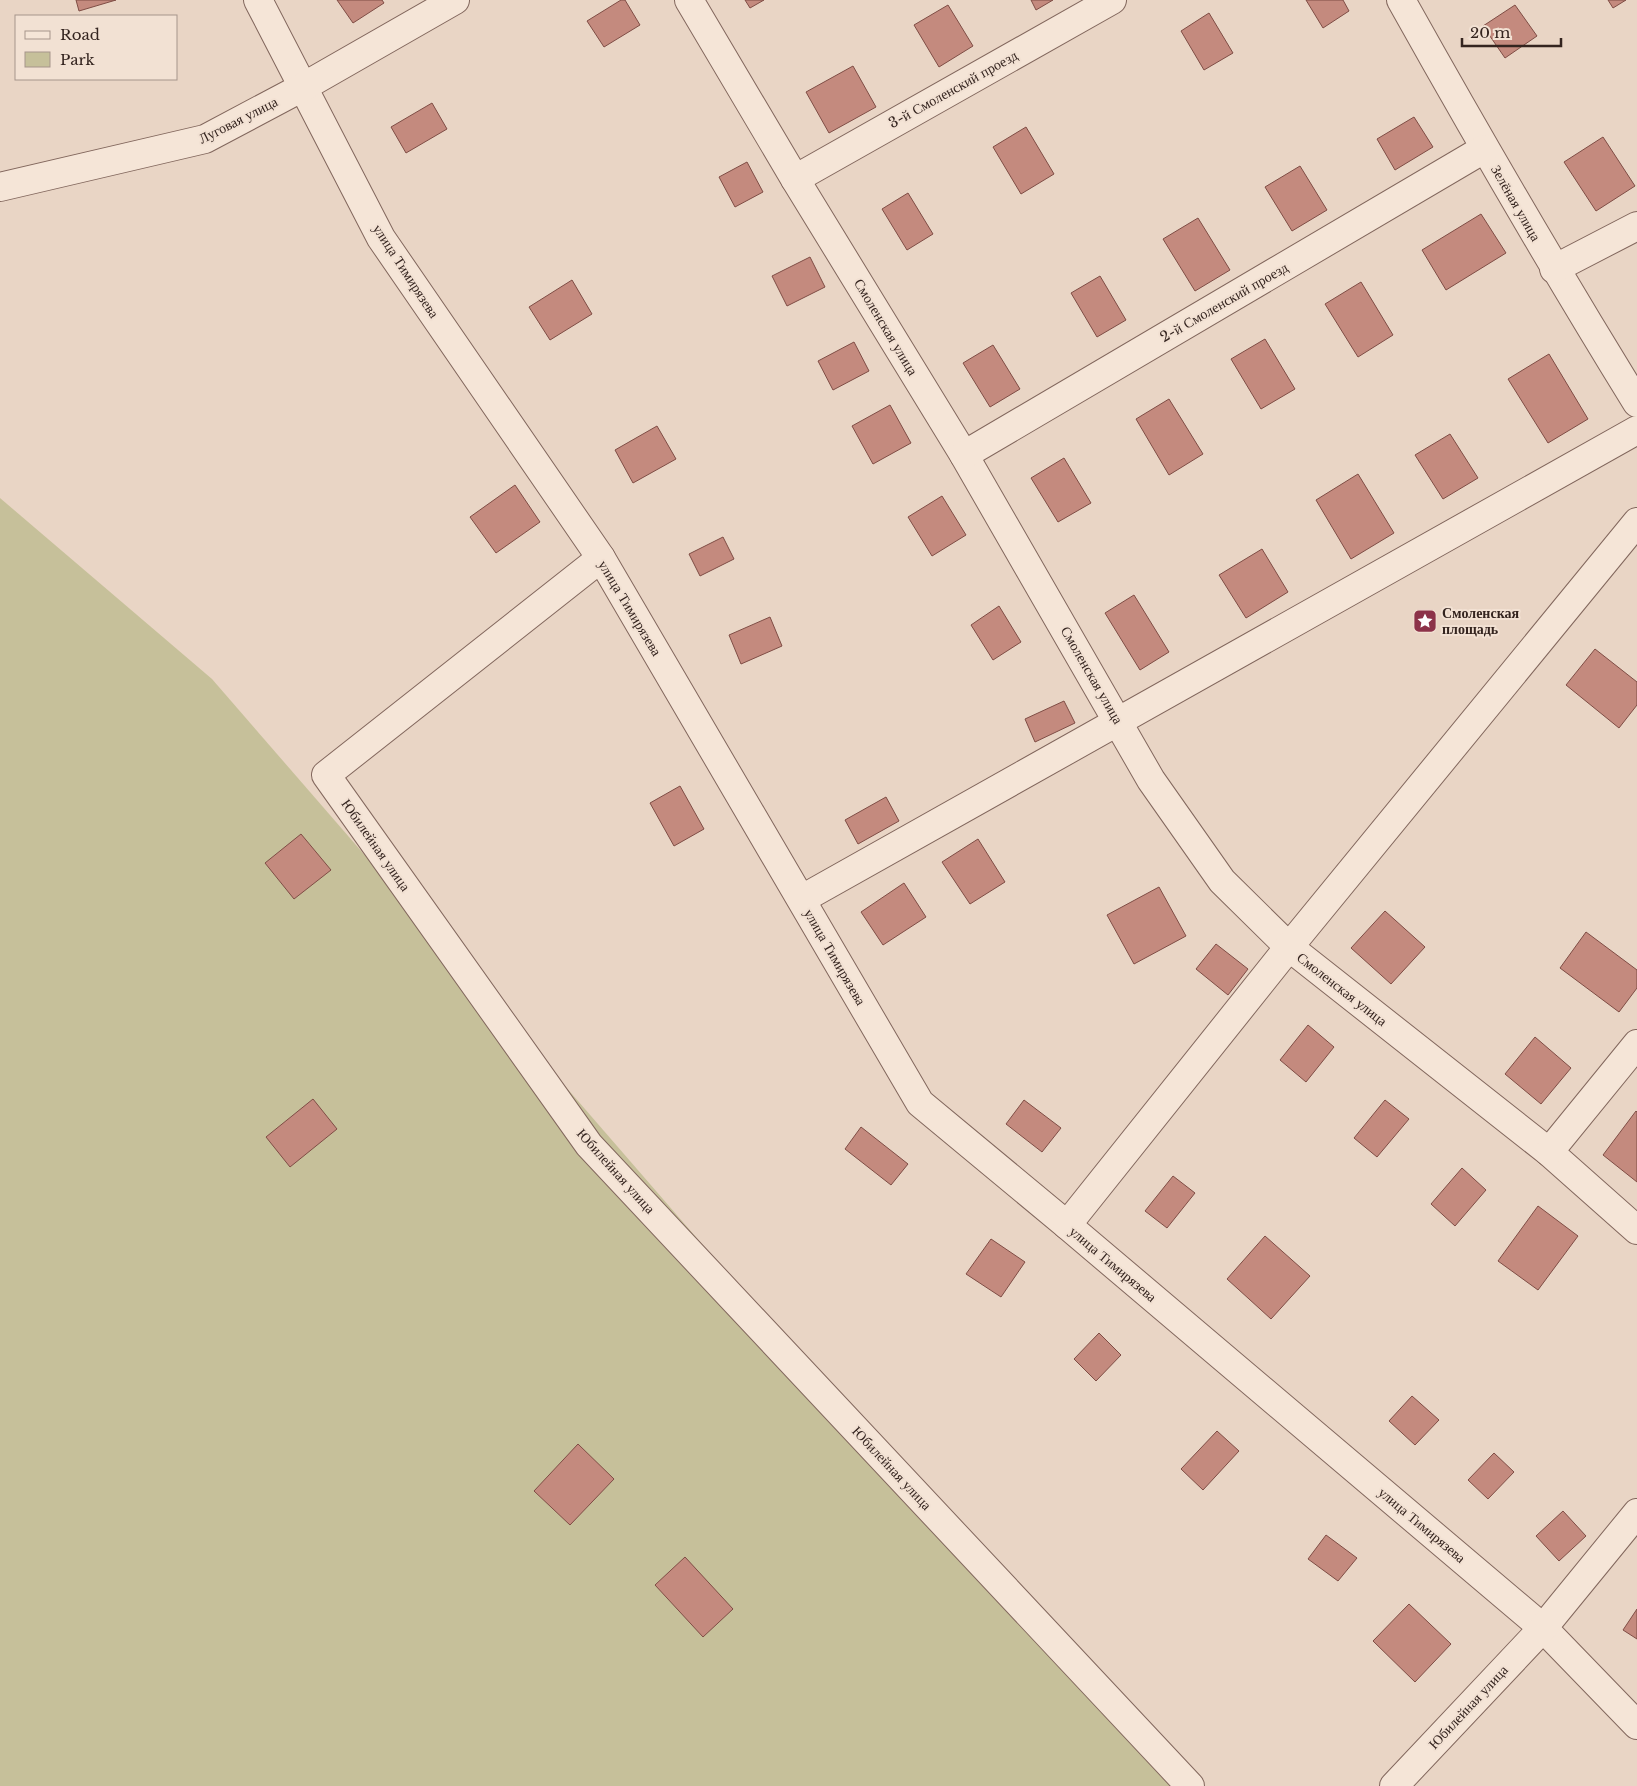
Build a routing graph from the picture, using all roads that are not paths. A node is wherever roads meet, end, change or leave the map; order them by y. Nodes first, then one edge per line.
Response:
1 (258, 0) edge
2 (455, 0) edge
3 (689, 0) edge
4 (1112, 0) edge
5 (1400, 0) edge
6 (303, 87) junction
7 (1484, 149) junction
8 (795, 179) junction
9 (0, 187) edge
10 (1637, 226) edge
11 (1554, 269) junction
12 (1637, 403) edge
13 (1637, 430) edge
14 (964, 455) junction
15 (1637, 522) edge
16 (601, 558) junction
17 (1118, 721) junction
18 (802, 899) junction
19 (1289, 947) junction
20 (1637, 1044) edge
21 (1550, 1152) junction
22 (1067, 1224) junction
23 (1637, 1230) edge
24 (1637, 1514) edge
25 (1543, 1628) junction
26 (1637, 1725) edge
27 (1190, 1786) edge
28 (1394, 1786) edge

1 - 6 street, улица Тимирязева
2 - 6 street, Луговая улица
3 - 8 street, Смоленская улица
4 - 8 street, 3-й Смоленский проезд
5 - 7 street, Зелёная улица
6 - 9 street, Луговая улица
6 - 16 street, улица Тимирязева
7 - 11 street, Зелёная улица
7 - 14 street, 2-й Смоленский проезд
8 - 14 street, Смоленская улица
10 - 11 street
11 - 12 street, Зелёная улица
13 - 17 street
14 - 17 street, Смоленская улица
15 - 19 street
16 - 18 street, улица Тимирязева
16 - 27 street, Юбилейная улица
17 - 18 street
17 - 19 street, Смоленская улица
18 - 22 street, улица Тимирязева
19 - 21 street, Смоленская улица
19 - 22 street
20 - 21 street
21 - 23 street, Смоленская улица
22 - 25 street, улица Тимирязева
24 - 25 street, Юбилейная улица
25 - 26 street, улица Тимирязева
25 - 28 street, Юбилейная улица

